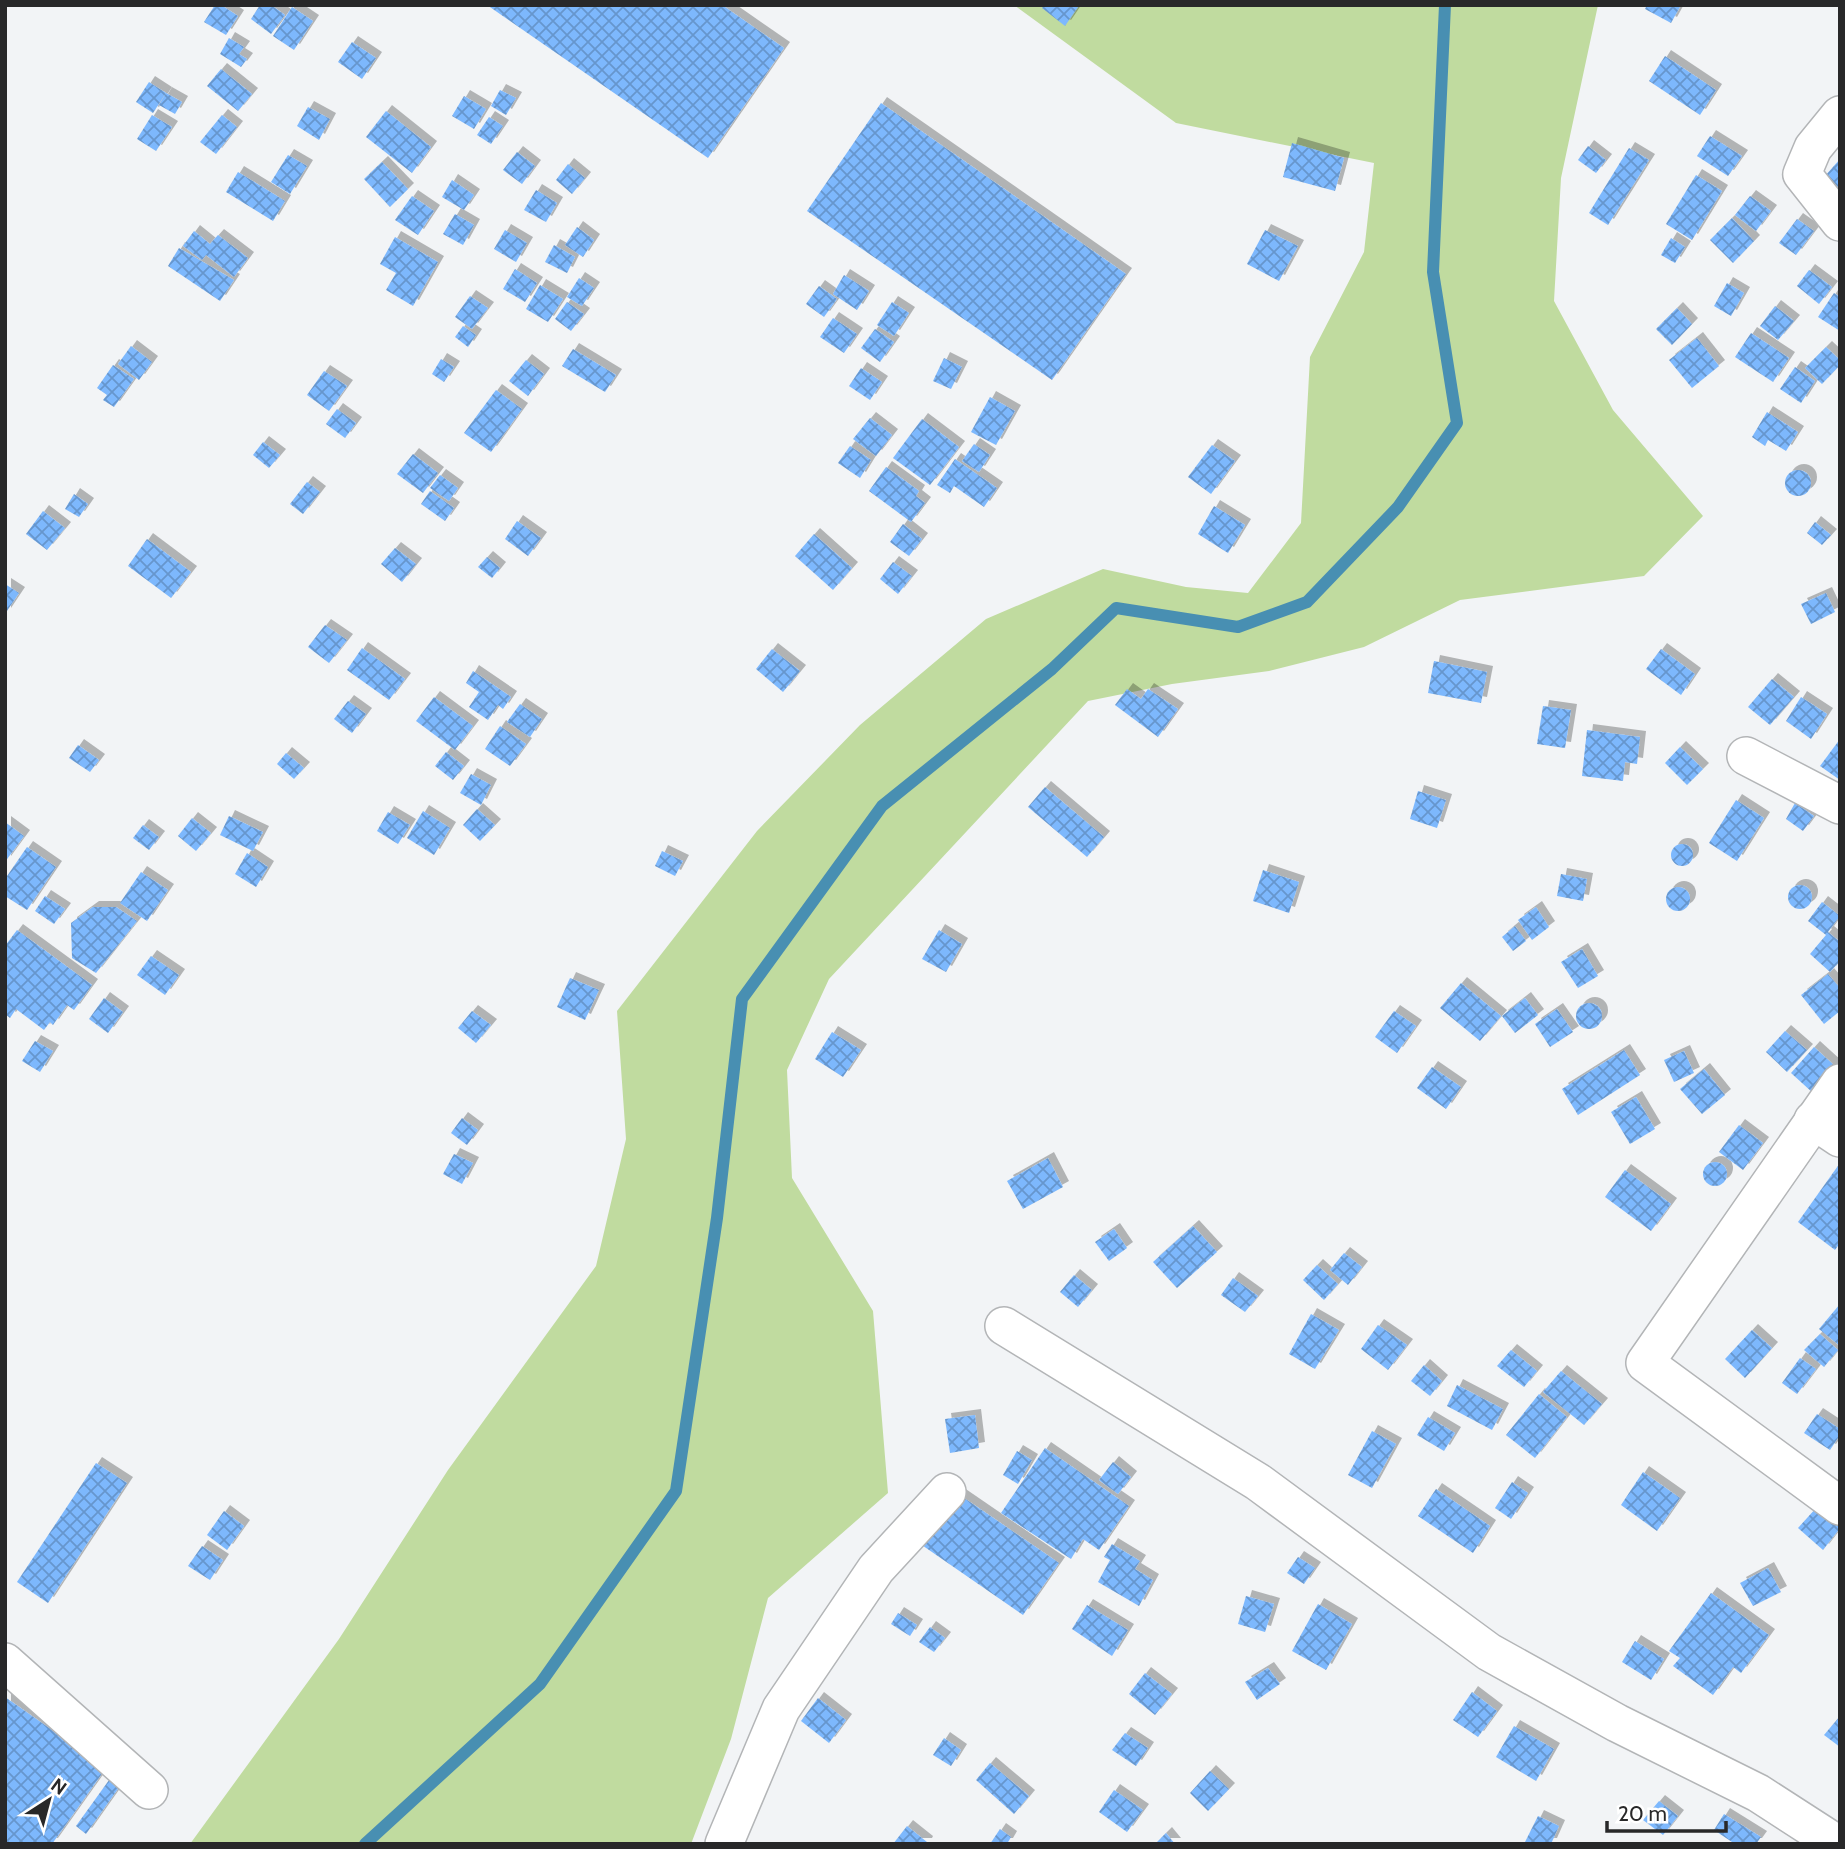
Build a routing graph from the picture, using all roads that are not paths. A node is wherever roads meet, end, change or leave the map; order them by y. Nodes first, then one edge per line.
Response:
1 (1840, 116) edge
2 (1840, 222) edge
3 (1746, 756) dead end
4 (1840, 805) edge
5 (1840, 1083) edge
6 (1826, 1129) edge
7 (1004, 1326) dead end
8 (947, 1492) dead end
9 (1840, 1506) edge
10 (5, 1662) edge
11 (149, 1790) dead end
12 (724, 1844) edge
13 (1837, 1844) edge

1 - 2 street
3 - 4 street
5 - 6 street
6 - 9 street
7 - 13 street
8 - 12 street
10 - 11 street

